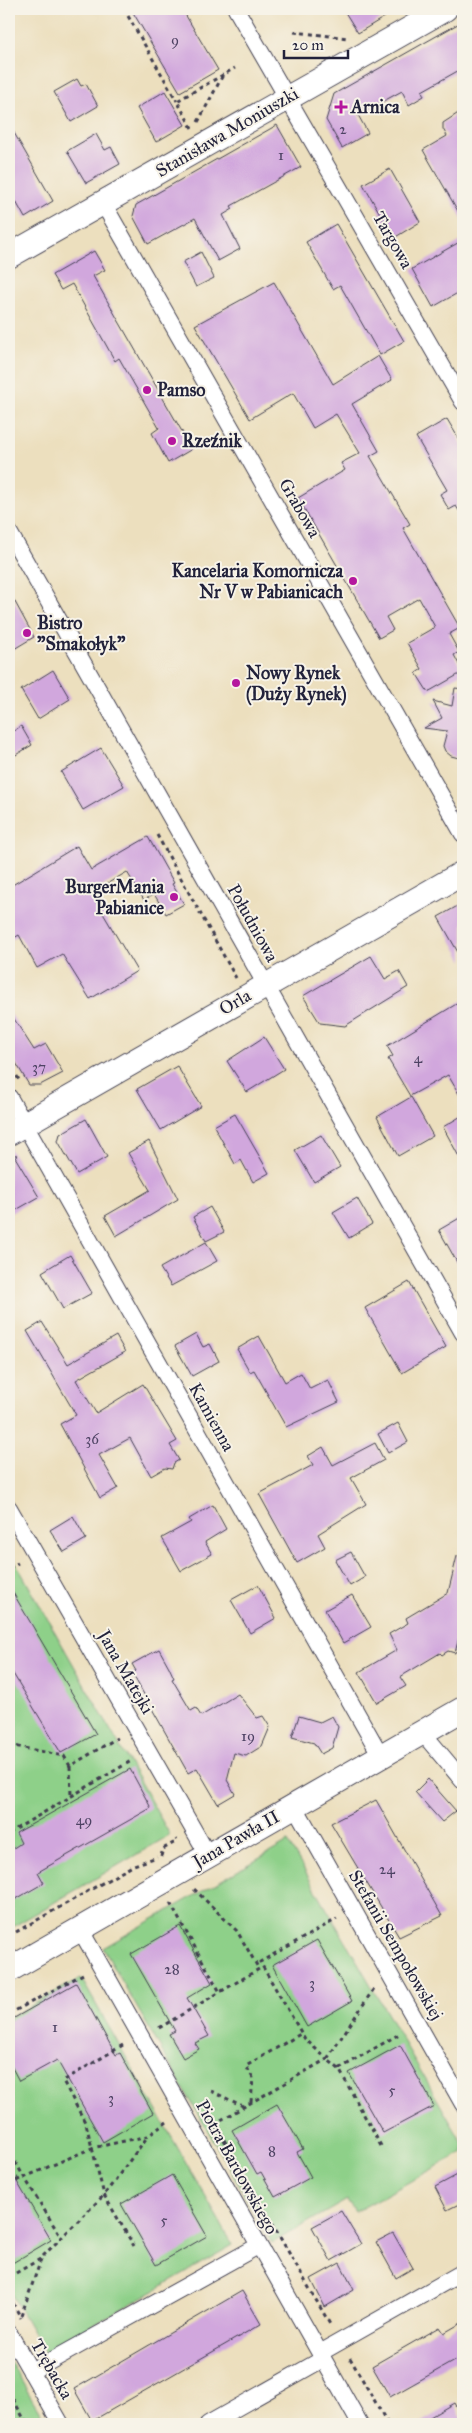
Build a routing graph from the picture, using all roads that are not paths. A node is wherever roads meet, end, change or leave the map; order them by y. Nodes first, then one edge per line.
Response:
1 (236, 9) edge
2 (445, 9) edge
3 (288, 97) junction
4 (103, 202) junction
5 (11, 250) edge
6 (463, 402) edge
7 (9, 532) edge
8 (463, 834) edge
9 (463, 873) edge
10 (265, 985) junction
11 (9, 1097) edge
12 (16, 1129) edge
13 (463, 1333) edge
14 (9, 1508) edge
15 (463, 1709) edge
16 (422, 1732) junction
17 (380, 1756) junction
18 (463, 1781) edge
19 (294, 1805) junction
20 (208, 1855) junction
21 (80, 1929) junction
22 (9, 1970) edge
23 (463, 2104) edge
24 (258, 2246) junction
25 (463, 2272) edge
26 (9, 2333) edge
27 (322, 2356) junction
28 (31, 2372) junction
29 (61, 2424) edge
30 (208, 2424) edge
31 (360, 2424) edge

1 - 3 street, Targowa
2 - 3 street, Stanisława Moniuszki
3 - 4 street, Stanisława Moniuszki
3 - 6 street, Targowa
4 - 5 street, Stanisława Moniuszki
4 - 8 street, Grabowa
7 - 10 street, Południowa
9 - 10 street, Orla
10 - 12 street, Orla
10 - 13 street, Południowa
11 - 12 street, Kamienna
12 - 17 street, Kamienna
14 - 20 street, Jana Matejki
15 - 16 street, Jana Pawła II
16 - 17 street, Jana Pawła II
16 - 18 street
17 - 19 street, Jana Pawła II
19 - 20 street, Jana Pawła II
19 - 23 street, Stefanii Sempołowskiej
20 - 21 street, Jana Pawła II
21 - 22 street, Jana Pawła II
21 - 24 street, Piotra Bardowskiego
24 - 27 street, Piotra Bardowskiego
24 - 28 street
25 - 27 street
26 - 28 street, Trębacka
27 - 30 street
27 - 31 street, Piotra Bardowskiego
28 - 29 street, Trębacka

